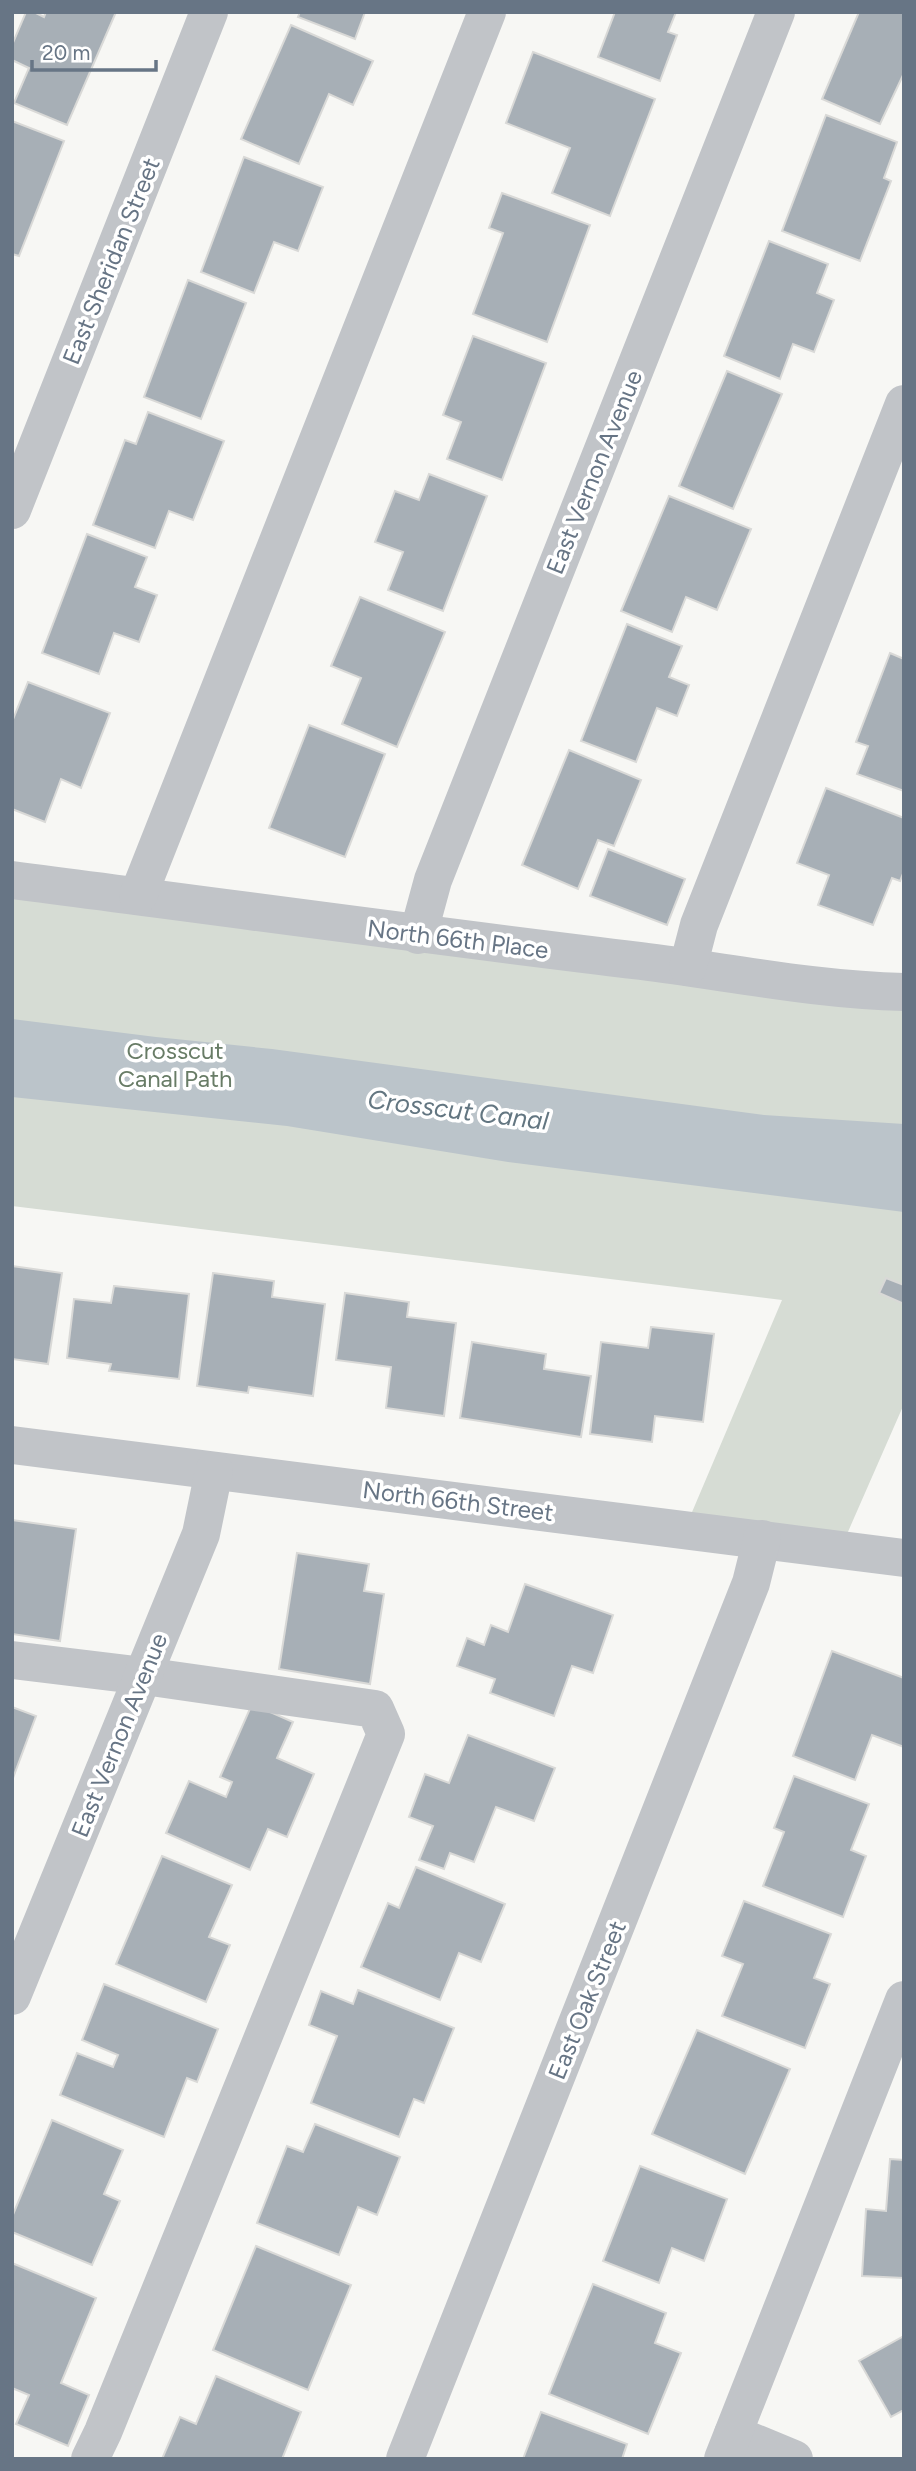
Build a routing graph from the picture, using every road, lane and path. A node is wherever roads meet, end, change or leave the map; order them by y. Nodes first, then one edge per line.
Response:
1 (209, 12) edge
2 (487, 12) edge
3 (776, 12) edge
4 (904, 404) edge
5 (12, 510) edge
6 (12, 880) edge
7 (138, 896) junction
8 (418, 935) junction
9 (688, 967) junction
10 (904, 992) edge
11 (12, 1445) edge
12 (214, 1471) junction
13 (762, 1539) junction
14 (904, 1558) edge
15 (12, 1660) edge
16 (144, 1676) junction
17 (12, 1996) edge
18 (904, 2000) edge
19 (728, 2446) edge
20 (90, 2459) edge
21 (405, 2459) edge
22 (794, 2459) edge

1 - 5 street, East Sheridan Street
2 - 7 street
3 - 8 street, East Vernon Avenue
4 - 9 street
6 - 7 street, North 66th Place
7 - 8 street, North 66th Place
8 - 9 street, North 66th Place
9 - 10 street, North 66th Place
11 - 12 street, North 66th Street
12 - 13 street, North 66th Street
12 - 16 street, East Vernon Avenue
13 - 14 street, North 66th Street
13 - 21 street, East Oak Street
15 - 16 street
16 - 17 street, East Vernon Avenue
16 - 20 street
18 - 19 street
19 - 22 street

